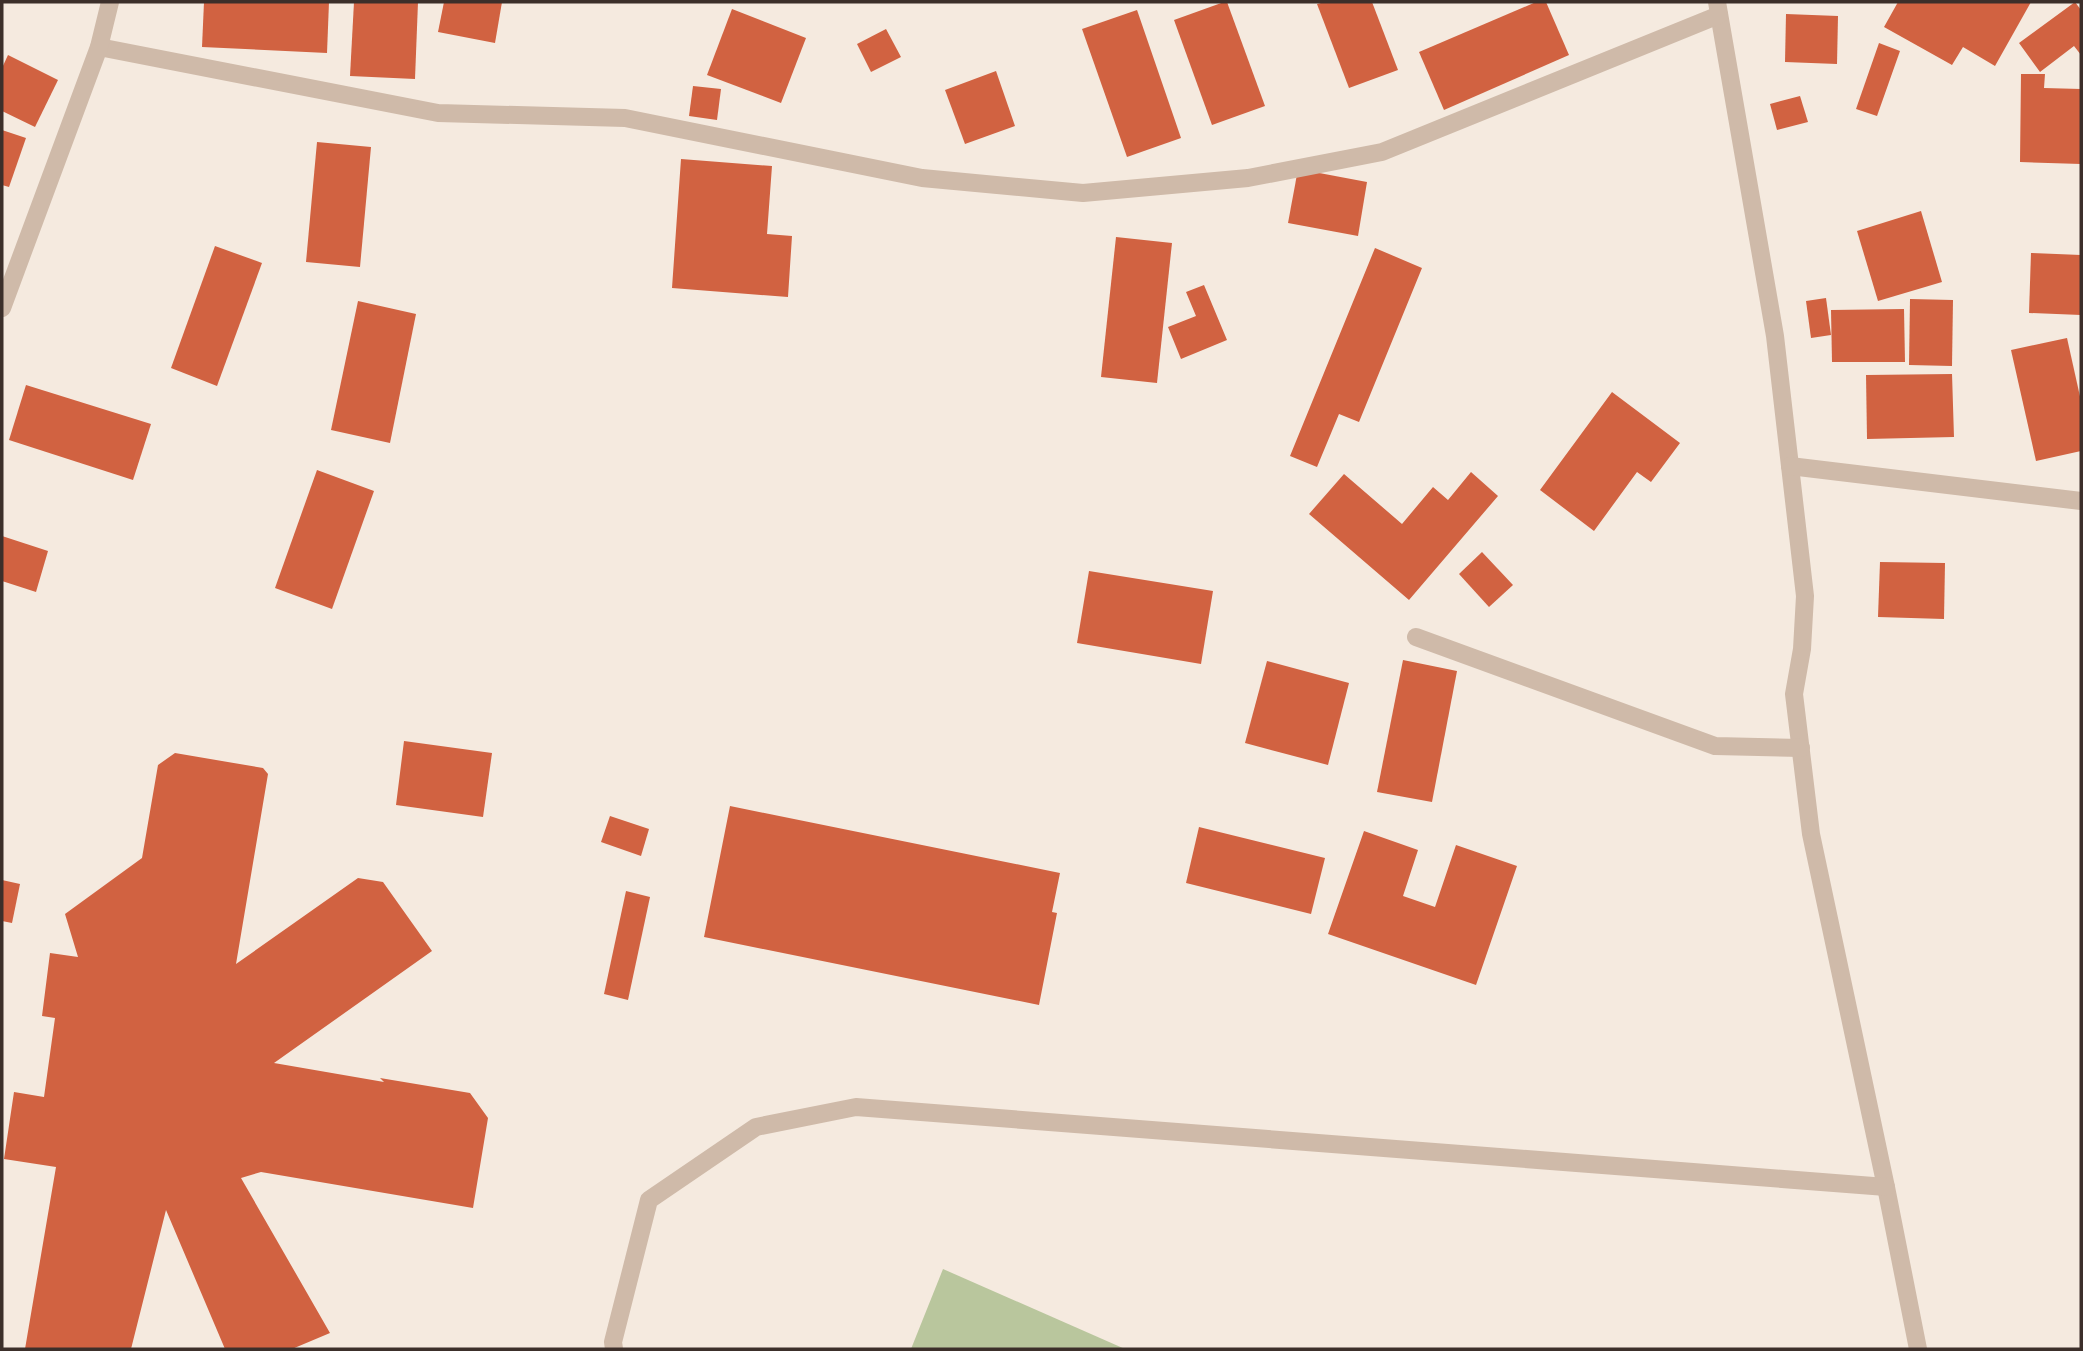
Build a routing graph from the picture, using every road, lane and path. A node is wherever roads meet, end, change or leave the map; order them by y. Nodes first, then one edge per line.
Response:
1 (110, 2) edge
2 (1718, 8) edge
3 (99, 47) junction
4 (2, 308) edge
5 (1790, 466) junction
6 (2081, 501) edge
7 (1416, 636) dead end
8 (1801, 748) junction
9 (1886, 1186) junction
10 (614, 1349) edge
11 (1918, 1349) edge

1 - 3 street
2 - 3 street
2 - 5 street
3 - 4 street
5 - 6 street
5 - 8 street
7 - 8 street
8 - 9 street
9 - 10 street
9 - 11 street

